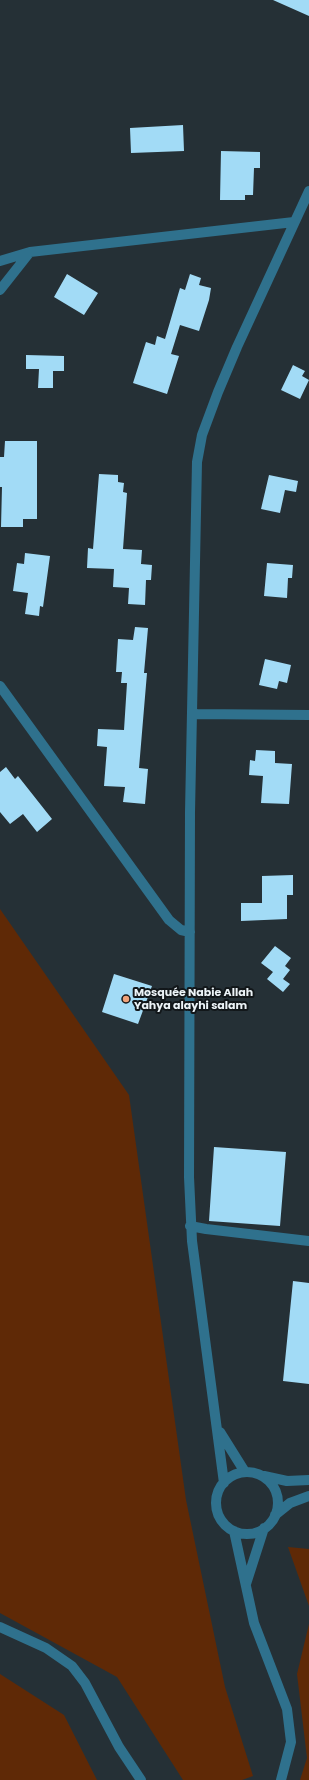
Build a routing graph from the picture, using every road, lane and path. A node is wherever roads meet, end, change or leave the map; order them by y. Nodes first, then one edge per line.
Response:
1 (309, 191) edge
2 (294, 222) junction
3 (30, 252) junction
4 (0, 261) edge
5 (0, 290) edge
6 (0, 686) edge
7 (192, 712) junction
8 (309, 715) edge
9 (190, 932) junction
10 (190, 1226) junction
11 (309, 1241) edge
12 (217, 1428) junction
13 (245, 1472) junction
14 (260, 1475) junction
15 (309, 1480) edge
16 (224, 1483) junction
17 (309, 1496) edge
18 (275, 1515) junction
19 (264, 1528) junction
20 (234, 1531) junction
21 (246, 1584) junction
22 (0, 1627) edge
23 (141, 1780) edge
24 (281, 1780) edge

1 - 2 street
2 - 3 street
2 - 7 street
3 - 4 street
3 - 5 street
6 - 9 street
7 - 8 street
7 - 9 street
9 - 10 street
10 - 11 street
10 - 12 street
12 - 13 street
12 - 16 street
13 - 14 street
13 - 16 street
14 - 15 street
14 - 18 street
16 - 20 street
17 - 18 street
18 - 19 street
19 - 20 street
19 - 21 street
20 - 21 street
21 - 24 street
22 - 23 street

